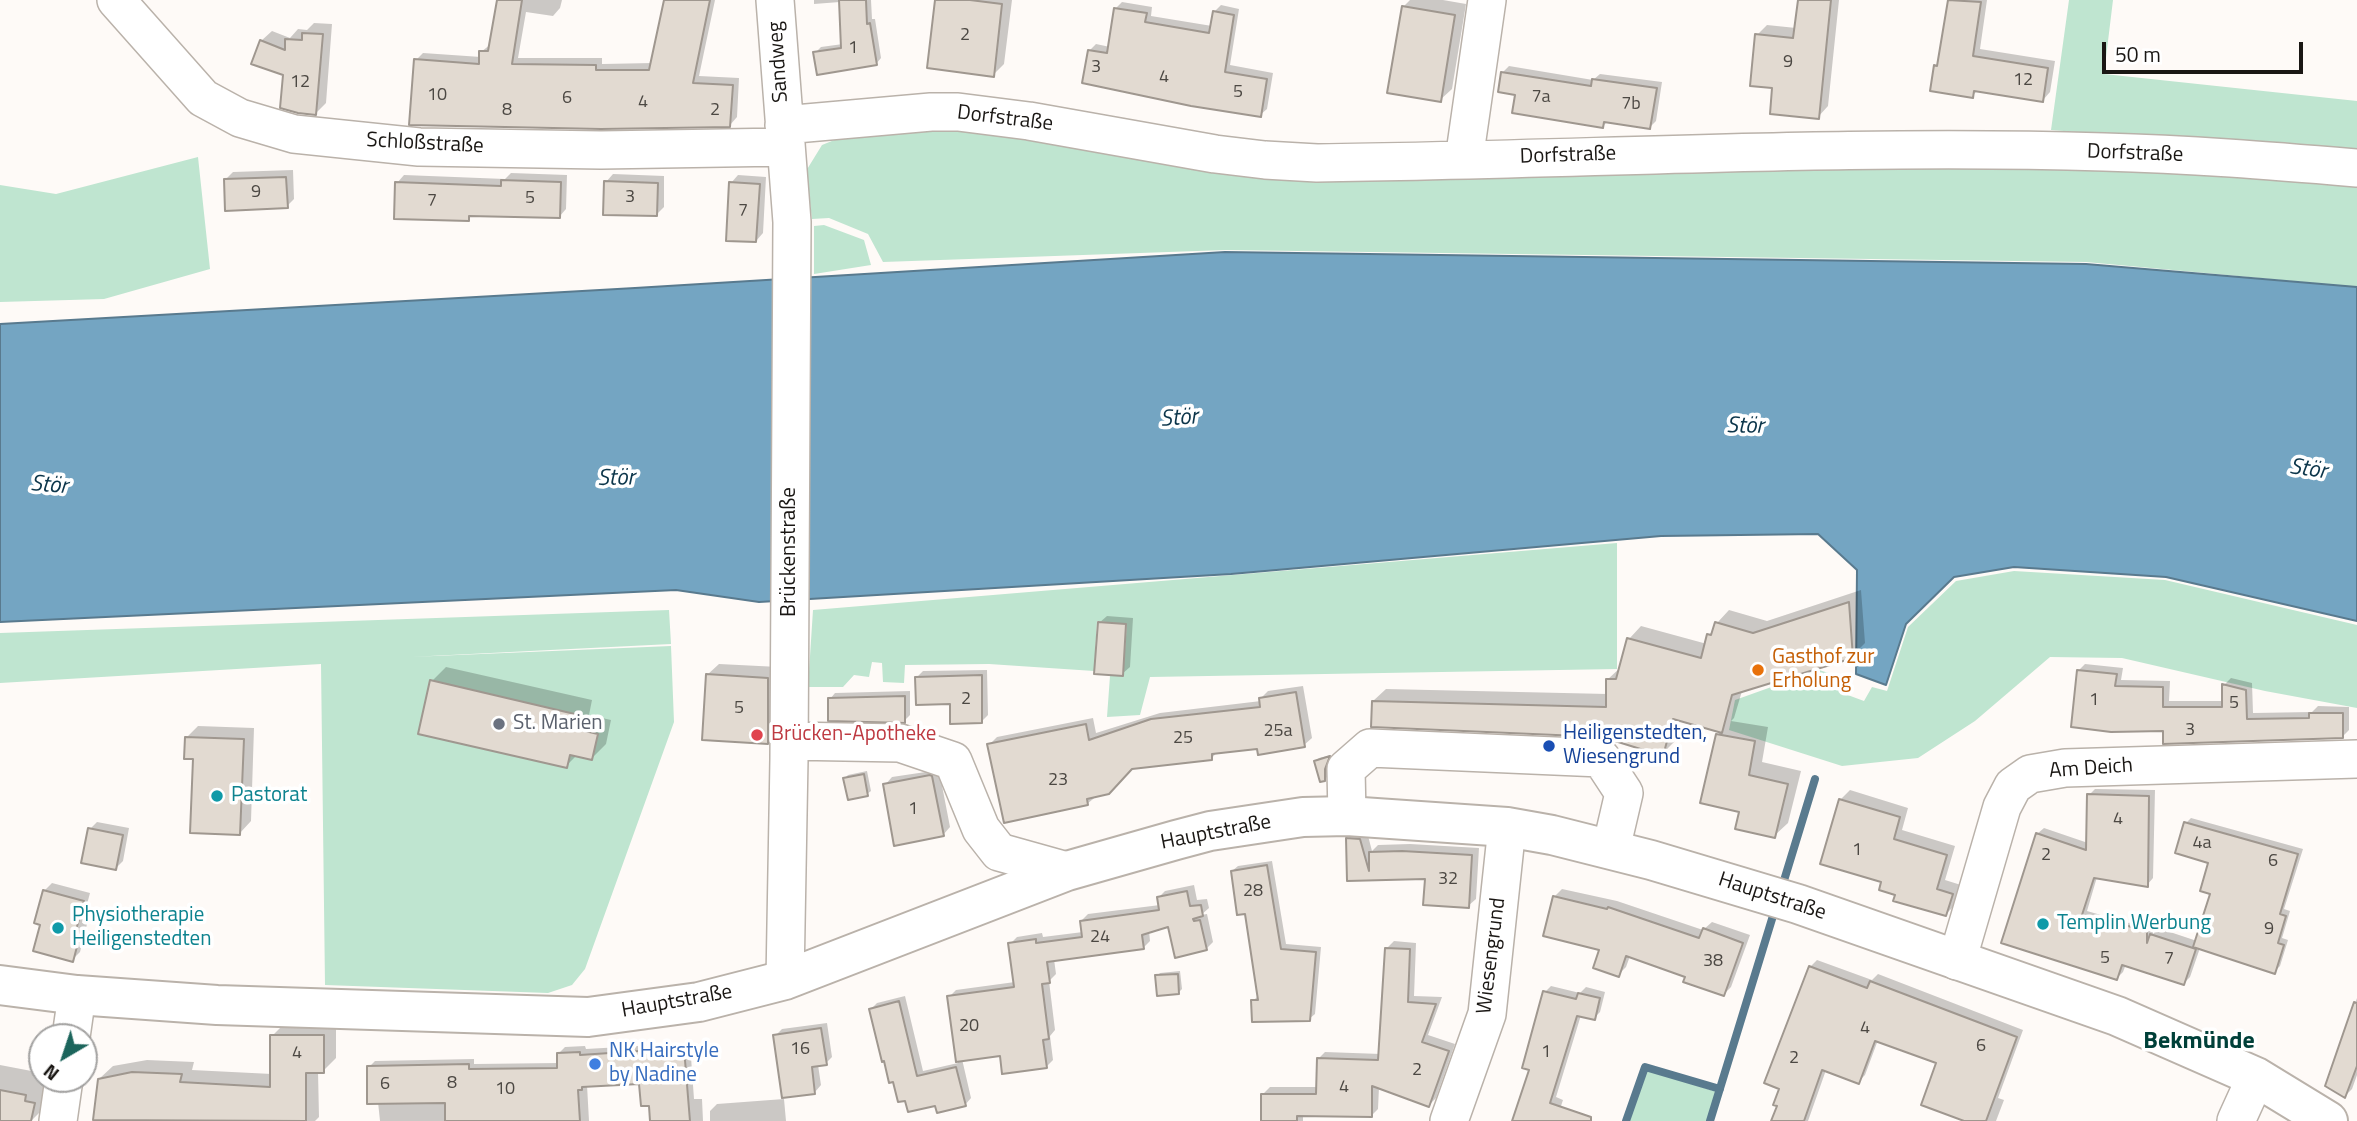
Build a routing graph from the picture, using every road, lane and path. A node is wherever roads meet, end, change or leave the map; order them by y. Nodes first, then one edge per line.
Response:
1 (116, 0) edge
2 (775, 0) edge
3 (1487, 0) edge
4 (785, 136) junction
5 (1464, 160) junction
6 (2357, 168) edge
7 (789, 741) junction
8 (2357, 759) edge
9 (1347, 816) junction
10 (1507, 827) junction
11 (1611, 849) junction
12 (1067, 871) junction
13 (1957, 961) junction
14 (785, 980) junction
15 (0, 985) edge
16 (77, 995) junction
17 (73, 1023) edge
18 (2256, 1077) junction
19 (62, 1093) edge
20 (58, 1121) edge
21 (1449, 1121) edge
22 (2236, 1121) edge
23 (2329, 1121) edge

1 - 4 street, Schloßstraße
2 - 4 street, Sandweg
3 - 5 street
4 - 5 street, Dorfstraße
4 - 7 street, Brückenstraße
5 - 6 street, Dorfstraße
7 - 12 street
7 - 14 street, Brückenstraße
8 - 13 street, Am Deich
9 - 10 main road, Hauptstraße
9 - 11 street
9 - 12 main road, Hauptstraße
10 - 11 main road, Hauptstraße
10 - 21 street, Wiesengrund
11 - 13 main road, Hauptstraße
12 - 14 main road, Hauptstraße
13 - 18 main road, Hauptstraße
14 - 16 main road, Hauptstraße
15 - 16 main road, Hauptstraße
16 - 17 street
18 - 22 street
18 - 23 main road, Hauptstraße
19 - 20 street

